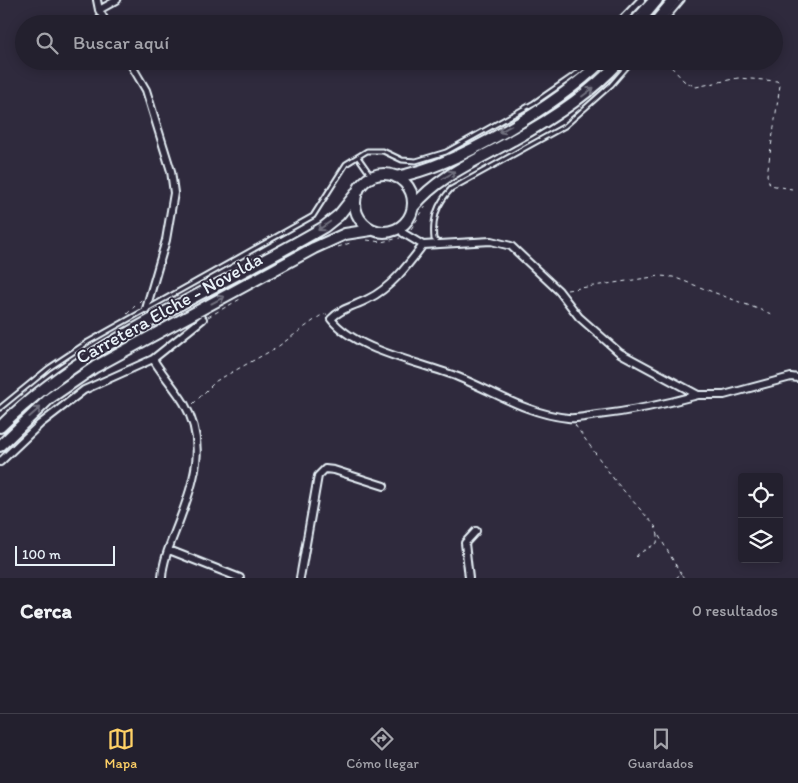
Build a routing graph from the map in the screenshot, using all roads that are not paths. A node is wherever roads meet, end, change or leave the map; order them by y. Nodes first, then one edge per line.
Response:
1 (97, 0) edge
2 (117, 0) edge
3 (641, 0) edge
4 (650, 0) edge
5 (657, 0) edge
6 (674, 0) edge
7 (682, 0) edge
8 (99, 10) junction
9 (102, 15) edge
10 (627, 15) edge
11 (636, 15) edge
12 (644, 15) edge
13 (662, 15) edge
14 (670, 15) edge
15 (134, 70) edge
16 (581, 70) edge
17 (592, 70) edge
18 (611, 70) edge
19 (624, 70) edge
20 (358, 158) junction
21 (372, 177) junction
22 (396, 177) junction
23 (358, 191) junction
24 (413, 207) junction
25 (371, 230) junction
26 (402, 231) junction
27 (440, 244) junction
28 (423, 245) junction
29 (146, 309) junction
30 (203, 319) road end
31 (154, 359) junction
32 (798, 378) edge
33 (698, 395) junction
34 (0, 408) edge
35 (0, 427) edge
36 (0, 446) edge
37 (0, 462) edge
38 (384, 486) dead end
39 (476, 531) dead end
40 (169, 550) junction
41 (162, 578) edge
42 (240, 578) edge
43 (300, 578) edge
44 (470, 578) edge

1 - 8 street
2 - 8 street
3 - 10 street
4 - 11 lane
5 - 12 main road
6 - 13 main road
7 - 14 lane
8 - 9 street
15 - 29 street
16 - 20 lane
17 -> 22 main road
24 -> 18 main road
19 - 27 lane
20 - 21 lane
20 - 29 lane
21 - 22 main road
21 - 23 main road
22 - 24 main road
23 - 25 main road
23 -> 35 main road, Carretera Elche - Novelda
24 - 26 main road
25 - 26 main road
36 -> 25 main road, Carretera Elche - Novelda
26 - 28 street
27 - 28 street
27 - 33 street
28 - 33 street
29 - 34 lane
30 - 31 street
31 - 37 street
31 - 40 street
32 - 33 street
38 - 43 street
39 - 44 street
40 - 41 street
40 - 42 street

